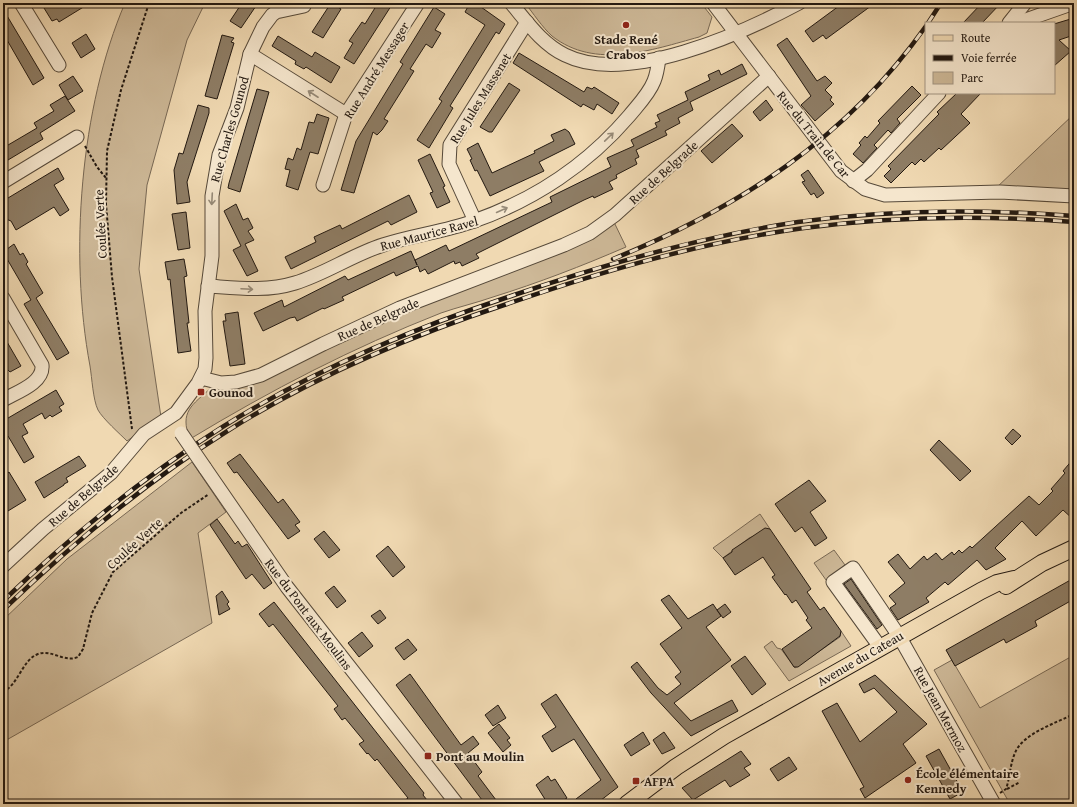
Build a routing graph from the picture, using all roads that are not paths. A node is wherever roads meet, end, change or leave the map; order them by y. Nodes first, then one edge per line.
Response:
1 (21, 3) edge
2 (418, 3) edge
3 (511, 3) edge
4 (713, 3) edge
5 (799, 3) edge
6 (1025, 3) edge
7 (1074, 3) edge
8 (304, 6) dead end
9 (1047, 7) edge
10 (527, 22) junction
11 (1010, 22) edge
12 (1019, 22) edge
13 (736, 33) junction
14 (250, 54) junction
15 (659, 58) junction
16 (59, 65) dead end
17 (769, 76) junction
18 (938, 94) edge
19 (346, 114) junction
20 (77, 136) road end
21 (853, 181) junction
22 (3, 182) edge
23 (323, 185) dead end
24 (1074, 196) edge
25 (476, 221) junction
26 (208, 286) junction
27 (3, 298) edge
28 (201, 378) junction
29 (3, 400) edge
30 (170, 418) junction
31 (1074, 538) edge
32 (1074, 548) edge
33 (1042, 563) junction
34 (3, 566) edge
35 (902, 640) junction
36 (880, 647) junction
37 (709, 746) junction
38 (993, 801) edge
39 (457, 804) edge
40 (627, 804) edge

1 - 16 street
2 - 19 street, Rue André Messager
3 - 10 street
4 - 13 street, Rue du Train de Car
5 - 13 street
6 - 11 street
7 - 9 street
8 - 14 street, Rue Charles Gounod
9 - 12 street
10 - 15 street
10 - 25 street, Rue Jules Massenet
13 - 15 street
13 - 17 street, Rue du Train de Car
19 -> 14 street
14 -> 26 street, Rue Charles Gounod
25 -> 15 street, Rue Maurice Ravel
17 - 21 street, Rue du Train de Car
17 - 28 street, Rue de Belgrade
18 - 21 street
19 - 23 street, Rue André Messager
20 - 22 street
21 - 24 street, Rue du Train de Car
26 -> 25 street, Rue Maurice Ravel
26 - 28 street, Rue Charles Gounod
27 - 29 street
28 - 30 street, Rue de Belgrade
30 - 34 street, Rue de Belgrade
30 - 39 street, Rue du Pont aux Moulins, bridge
31 - 33 main road, Avenue du Cateau
32 - 33 main road, Avenue du Cateau
33 - 35 main road, Avenue du Cateau
35 - 36 main road, Avenue du Cateau
35 - 36 street, Rue Jean Mermoz
35 - 37 main road, Avenue du Cateau
35 - 38 street, Rue Jean Mermoz
36 - 37 main road, Avenue du Cateau
37 - 40 main road, Avenue du Cateau

